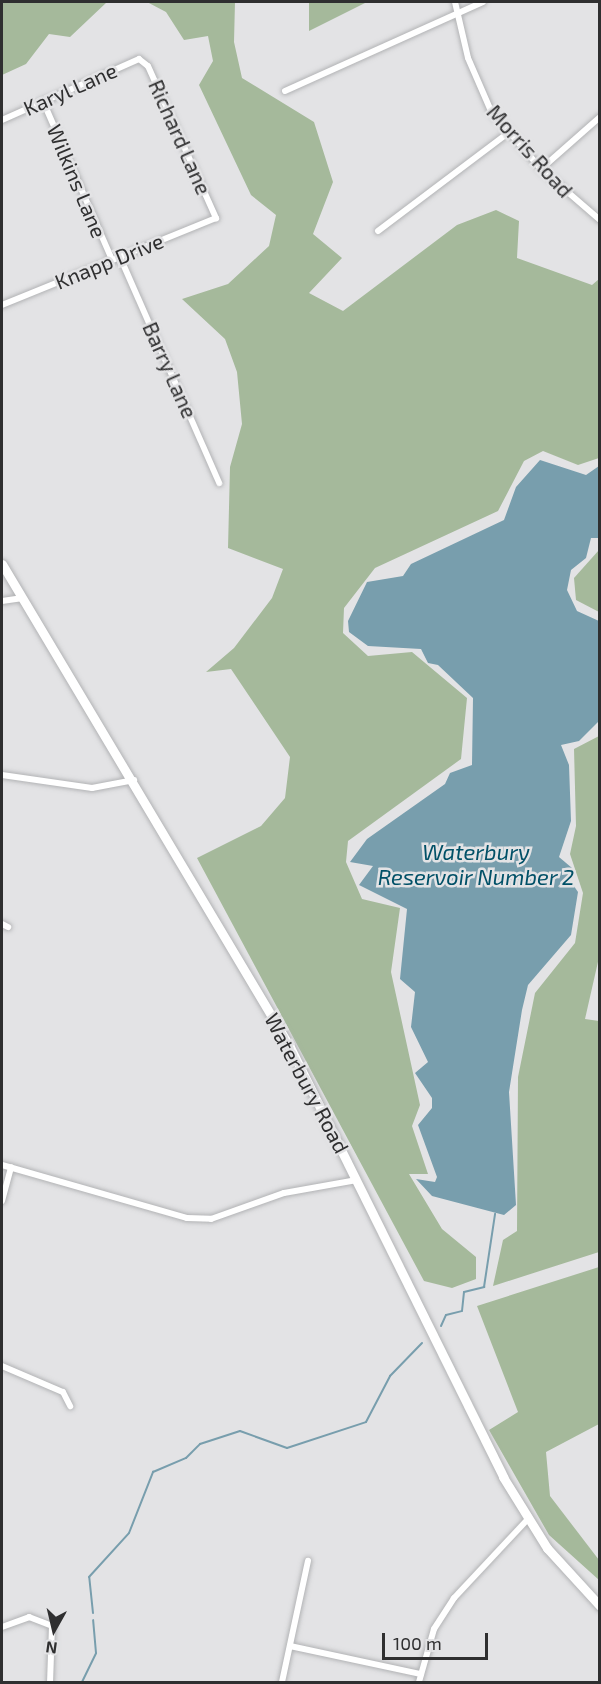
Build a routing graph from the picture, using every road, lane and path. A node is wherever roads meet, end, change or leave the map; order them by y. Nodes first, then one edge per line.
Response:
1 (483, 2) edge
2 (457, 5) edge
3 (139, 59) joint
4 (285, 91) dead end
5 (43, 101) junction
6 (600, 117) edge
7 (2, 120) edge
8 (508, 133) junction
9 (541, 169) junction
10 (216, 218) joint
11 (600, 220) edge
12 (378, 231) dead end
13 (120, 257) junction
14 (112, 260) junction
15 (2, 305) edge
16 (219, 483) dead end
17 (2, 564) edge
18 (23, 598) junction
19 (2, 602) edge
20 (2, 776) edge
21 (134, 780) junction
22 (2, 1165) edge
23 (11, 1167) junction
24 (358, 1180) junction
25 (2, 1201) edge
26 (2, 1366) edge
27 (70, 1406) dead end
28 (528, 1519) junction
29 (308, 1561) dead end
30 (600, 1606) edge
31 (2, 1626) edge
32 (290, 1646) junction
33 (421, 1674) junction
34 (50, 1683) edge
35 (282, 1683) edge
36 (419, 1683) edge

1 - 2 street
2 - 4 street
2 - 8 street, Morris Road
3 - 5 street, Karyl Lane
3 - 10 street, Richard Lane
5 - 7 street, Karyl Lane
5 - 14 street, Wilkins Lane
6 - 9 street
8 - 9 street, Morris Road
8 - 12 street
9 - 11 street, Morris Road
10 - 13 street, Knapp Drive
13 - 14 street, Knapp Drive
13 - 16 street, Barry Lane
14 - 15 street, Knapp Drive
17 - 18 main road, Waterbury Road
18 - 19 street
18 - 21 main road, Waterbury Road
20 - 21 street
21 - 24 main road, Waterbury Road
22 - 23 street
23 - 24 street
23 - 25 street
24 - 28 main road, Waterbury Road
26 - 27 street
28 - 30 main road, Waterbury Road
28 - 33 street
29 - 32 street
31 - 34 street
32 - 33 street
32 - 35 street
33 - 36 street

